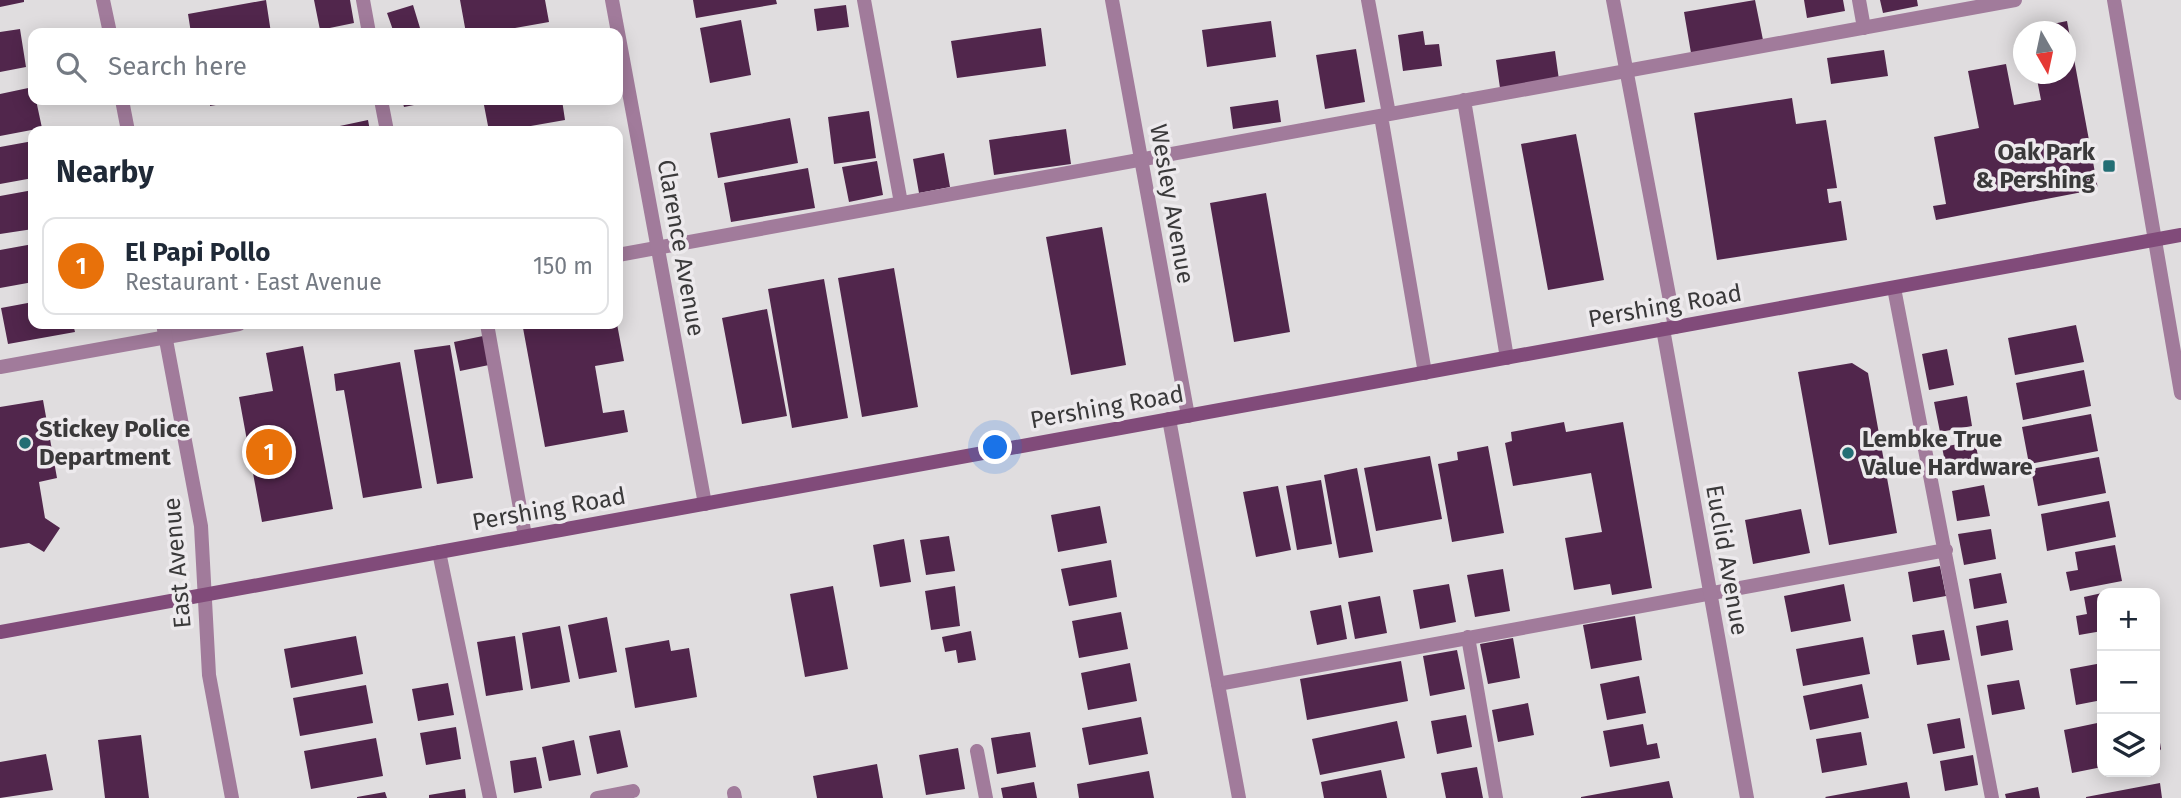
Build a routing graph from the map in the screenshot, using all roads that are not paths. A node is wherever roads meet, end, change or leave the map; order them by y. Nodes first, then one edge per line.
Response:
1 (103, 0) edge
2 (363, 0) edge
3 (612, 0) edge
4 (864, 0) edge
5 (1112, 0) edge
6 (1368, 0) edge
7 (1613, 0) edge
8 (1860, 0) edge
9 (2015, 0) edge
10 (2114, 0) edge
11 (1864, 27) junction
12 (109, 28) edge
13 (368, 28) edge
14 (617, 28) edge
15 (623, 59) edge
16 (1626, 71) junction
17 (1464, 100) junction
18 (123, 105) edge
19 (382, 105) edge
20 (1385, 115) junction
21 (127, 126) edge
22 (386, 126) edge
23 (1141, 159) junction
24 (901, 203) junction
25 (2181, 235) edge
26 (2154, 240) junction
27 (658, 247) junction
28 (623, 254) edge
29 (1894, 288) junction
30 (1669, 328) junction
31 (488, 329) edge
32 (165, 330) edge
33 (1507, 358) junction
34 (0, 367) edge
35 (1425, 373) junction
36 (2181, 393) edge
37 (1188, 416) junction
38 (1169, 419) junction
39 (705, 504) junction
40 (525, 536) junction
41 (1945, 550) junction
42 (439, 552) junction
43 (1710, 593) junction
44 (204, 596) junction
45 (0, 632) edge
46 (1468, 637) junction
47 (1218, 684) junction
48 (977, 751) dead end
49 (633, 790) dead end
50 (232, 798) edge
51 (490, 798) edge
52 (597, 798) edge
53 (986, 798) edge
54 (1239, 798) edge
55 (1496, 798) edge
56 (1747, 798) edge
57 (1992, 798) edge

1 - 12 street
2 - 13 street
3 - 14 street, Clarence Avenue
4 - 24 street
5 - 23 street, Wesley Avenue
6 - 20 street
7 - 16 street, Euclid Avenue
8 - 11 street
9 - 11 street
10 - 26 street
11 - 16 street
15 - 27 street, Clarence Avenue
16 - 17 street
16 - 30 street, Euclid Avenue
17 - 20 street
17 - 33 street
18 - 21 street
19 - 22 street
20 - 23 street
20 - 35 street
23 - 24 street
23 - 37 street, Wesley Avenue
24 - 27 street
25 - 26 main road, Pershing Road
26 - 29 main road, Pershing Road
26 - 36 street
27 - 28 street
27 - 39 street, Clarence Avenue
29 - 30 main road, Pershing Road
29 - 41 street
30 - 33 main road, Pershing Road
30 - 43 street, Euclid Avenue
31 - 40 street
32 - 34 street
32 - 44 street, East Avenue
33 - 35 main road, Pershing Road
35 - 37 main road, Pershing Road
37 - 38 main road, Pershing Road
38 - 39 main road, Pershing Road
38 - 47 street
39 - 40 main road, Pershing Road
40 - 42 main road, Pershing Road
41 - 43 street
41 - 57 street
42 - 44 main road, Pershing Road
42 - 51 street
43 - 46 street
43 - 56 street, Euclid Avenue
44 - 45 main road, Pershing Road
44 - 50 street, East Avenue
46 - 47 street
46 - 55 street
47 - 54 street
48 - 53 street
49 - 52 street

